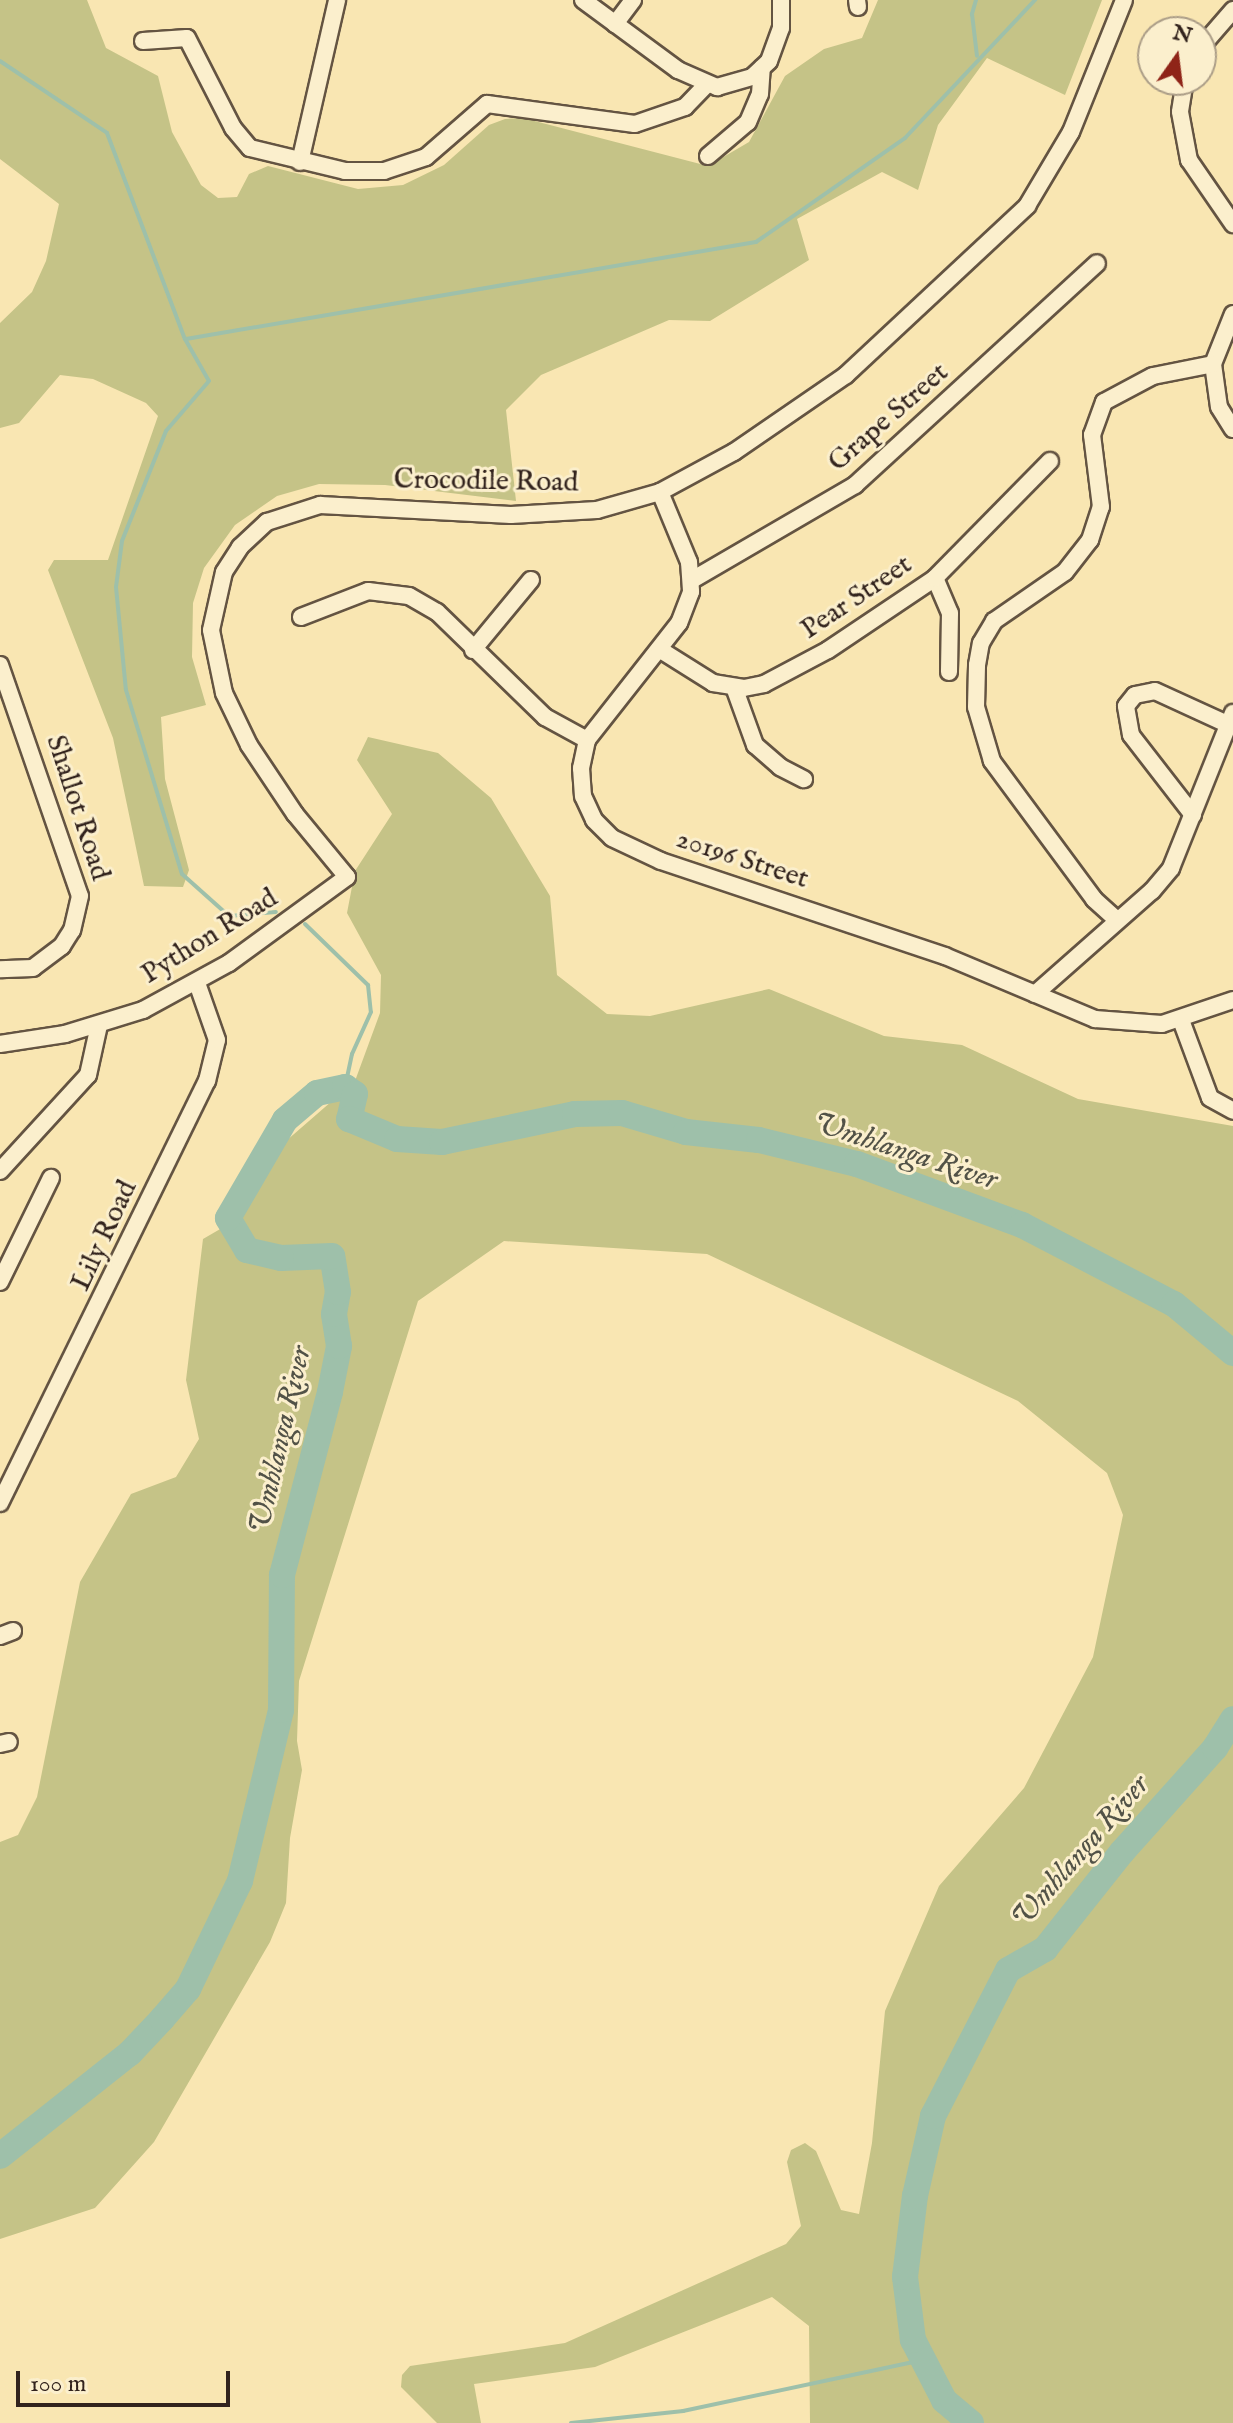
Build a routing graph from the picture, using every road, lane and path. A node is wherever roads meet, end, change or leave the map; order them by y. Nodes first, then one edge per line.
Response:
1 (337, 0) edge
2 (583, 0) edge
3 (633, 0) edge
4 (781, 0) edge
5 (1124, 0) edge
6 (1233, 10) edge
7 (615, 24) junction
8 (1217, 28) edge
9 (143, 41) dead end
10 (762, 68) junction
11 (706, 85) junction
12 (1182, 96) edge
13 (708, 156) dead end
14 (300, 162) junction
15 (1233, 224) edge
16 (1097, 263) dead end
17 (1233, 314) edge
18 (1213, 364) junction
19 (1233, 429) edge
20 (1050, 461) dead end
21 (660, 492) junction
22 (935, 578) junction
23 (531, 580) dead end
24 (692, 580) junction
25 (301, 617) dead end
26 (659, 649) junction
27 (473, 650) junction
28 (0, 665) edge
29 (949, 672) dead end
30 (734, 687) junction
31 (1230, 718) edge
32 (587, 740) junction
33 (804, 779) dead end
34 (1193, 815) junction
35 (347, 877) joint
36 (1117, 920) junction
37 (0, 969) edge
38 (197, 983) junction
39 (1035, 994) junction
40 (1233, 1000) edge
41 (1181, 1020) junction
42 (99, 1025) junction
43 (0, 1044) edge
44 (1233, 1111) edge
45 (0, 1171) edge
46 (51, 1178) dead end
47 (0, 1282) edge
48 (0, 1503) edge

1 - 14 street
2 - 7 street
3 - 7 street
4 - 10 street
5 - 21 street, Crocodile Road
6 - 8 street
7 - 11 street
9 - 14 street
10 - 11 street
10 - 13 street
11 - 14 street
12 - 15 street
16 - 24 street, Grape Street
17 - 18 street
18 - 19 street
18 - 36 street
20 - 22 street, Pear Street
21 - 24 street
21 - 35 street, Crocodile Road
22 - 29 street
22 - 30 street, Pear Street
23 - 27 street
24 - 26 street
25 - 27 street
26 - 30 street, Pear Street
26 - 32 street
27 - 32 street
28 - 37 street, Shallot Road
30 - 33 street
31 - 34 street
31 - 34 street
32 - 39 street, 20196 Street
34 - 36 street
35 - 38 street, Python Road
36 - 39 street
38 - 42 street, Python Road
38 - 48 street, Lily Road
39 - 41 street, 20196 Street
40 - 41 street, 20196 Street
41 - 44 street
42 - 43 street, Python Road
42 - 45 street
46 - 47 street

